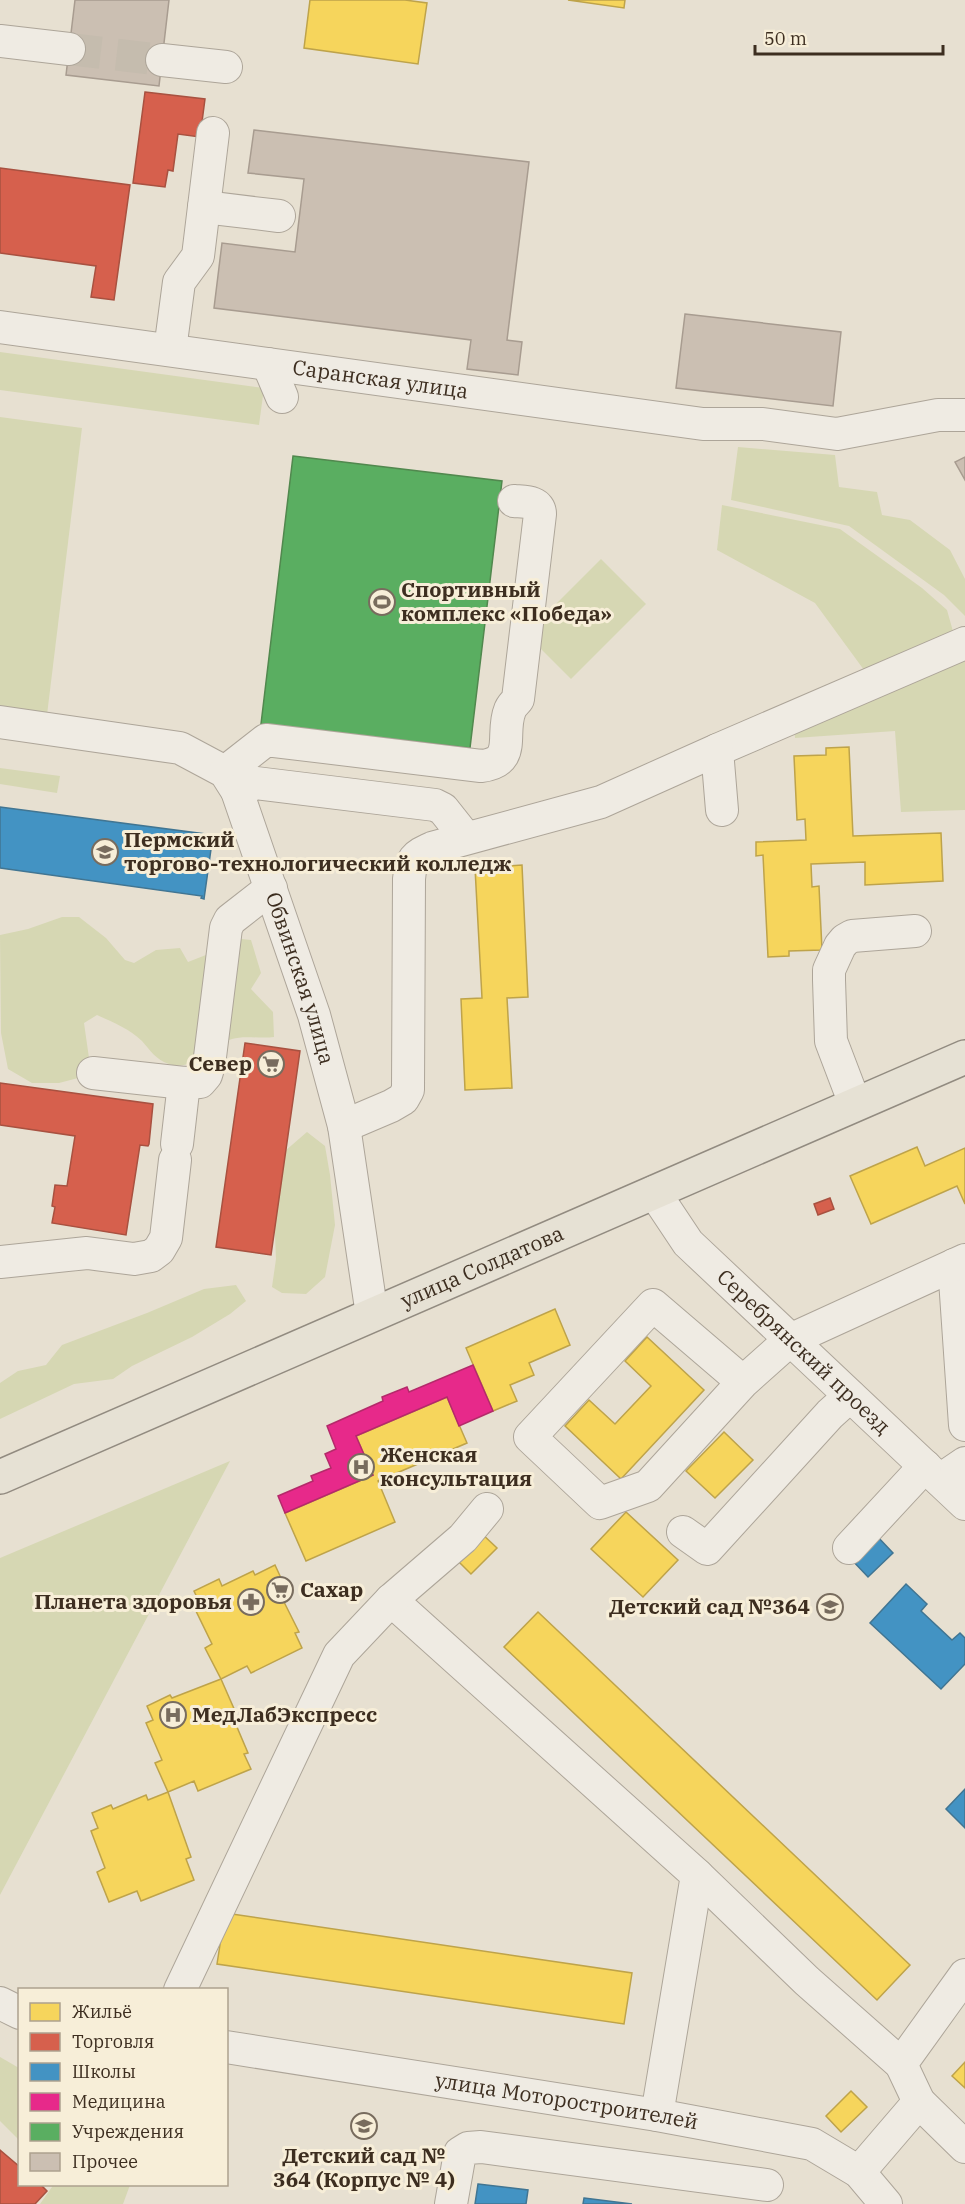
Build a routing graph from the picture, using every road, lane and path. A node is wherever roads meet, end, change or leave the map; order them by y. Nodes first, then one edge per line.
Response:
1 (0, 41) edge
2 (69, 49) tunnel mouth
3 (162, 60) tunnel mouth
4 (226, 67) dead end
5 (213, 133) dead end
6 (204, 207) junction
7 (279, 216) dead end
8 (0, 327) edge
9 (170, 350) junction
10 (268, 364) junction
11 (282, 397) dead end
12 (965, 415) edge
13 (514, 501) dead end
14 (965, 643) edge
15 (0, 722) edge
16 (717, 750) junction
17 (231, 781) junction
18 (722, 810) dead end
19 (466, 838) junction
20 (271, 888) junction
21 (915, 931) dead end
22 (965, 1057) edge
23 (93, 1072) dead end
24 (184, 1083) junction
25 (855, 1104) junction
26 (344, 1126) junction
27 (654, 1192) junction
28 (0, 1262) edge
29 (959, 1262) edge
30 (372, 1315) junction
31 (790, 1340) junction
32 (743, 1382) junction
33 (850, 1396) junction
34 (965, 1425) edge
35 (944, 1470) edge
36 (0, 1477) edge
37 (965, 1504) edge
38 (487, 1509) dead end
39 (683, 1532) dead end
40 (849, 1548) dead end
41 (391, 1600) junction
42 (697, 1875) junction
43 (965, 1975) edge
44 (180, 1988) edge
45 (0, 2003) edge
46 (18, 2012) edge
47 (228, 2048) edge
48 (901, 2064) junction
49 (920, 2102) junction
50 (657, 2115) junction
51 (790, 2139) junction
52 (965, 2146) edge
53 (874, 2193) edge
54 (766, 2195) edge
55 (452, 2204) edge

1 - 2 street
3 - 4 street
5 - 6 street
6 - 7 street
6 - 9 street
8 - 9 street, Саранская улица
9 - 10 street, Саранская улица
10 - 11 street
10 - 12 street, Саранская улица
13 - 17 street
14 - 16 street
15 - 17 street
16 - 18 street
16 - 19 street
17 - 19 street
17 - 20 street, Обвинская улица
19 - 26 street
20 - 24 street
20 - 26 street, Обвинская улица
21 - 25 street
22 - 25 main road, улица Солдатова
23 - 24 street
24 - 28 street
25 - 27 main road, улица Солдатова
26 - 30 street, Обвинская улица
27 - 30 main road, улица Солдатова
27 - 31 street, Серебрянский проезд
29 - 31 street
29 - 34 street
30 - 36 main road, улица Солдатова
31 - 32 street
31 - 33 street, Серебрянский проезд
32 - 32 street
33 - 35 street, Серебрянский проезд
33 - 39 street
35 - 37 street, Серебрянский проезд
35 - 40 street
38 - 41 street
41 - 42 street
41 - 44 street
42 - 48 street
42 - 50 street
43 - 48 street
45 - 46 street
47 - 50 street, улица Моторостроителей
48 - 49 street
49 - 52 street
49 - 53 street
50 - 51 street, улица Моторостроителей
51 - 53 street, улица Моторостроителей
51 - 54 street
54 - 55 street

